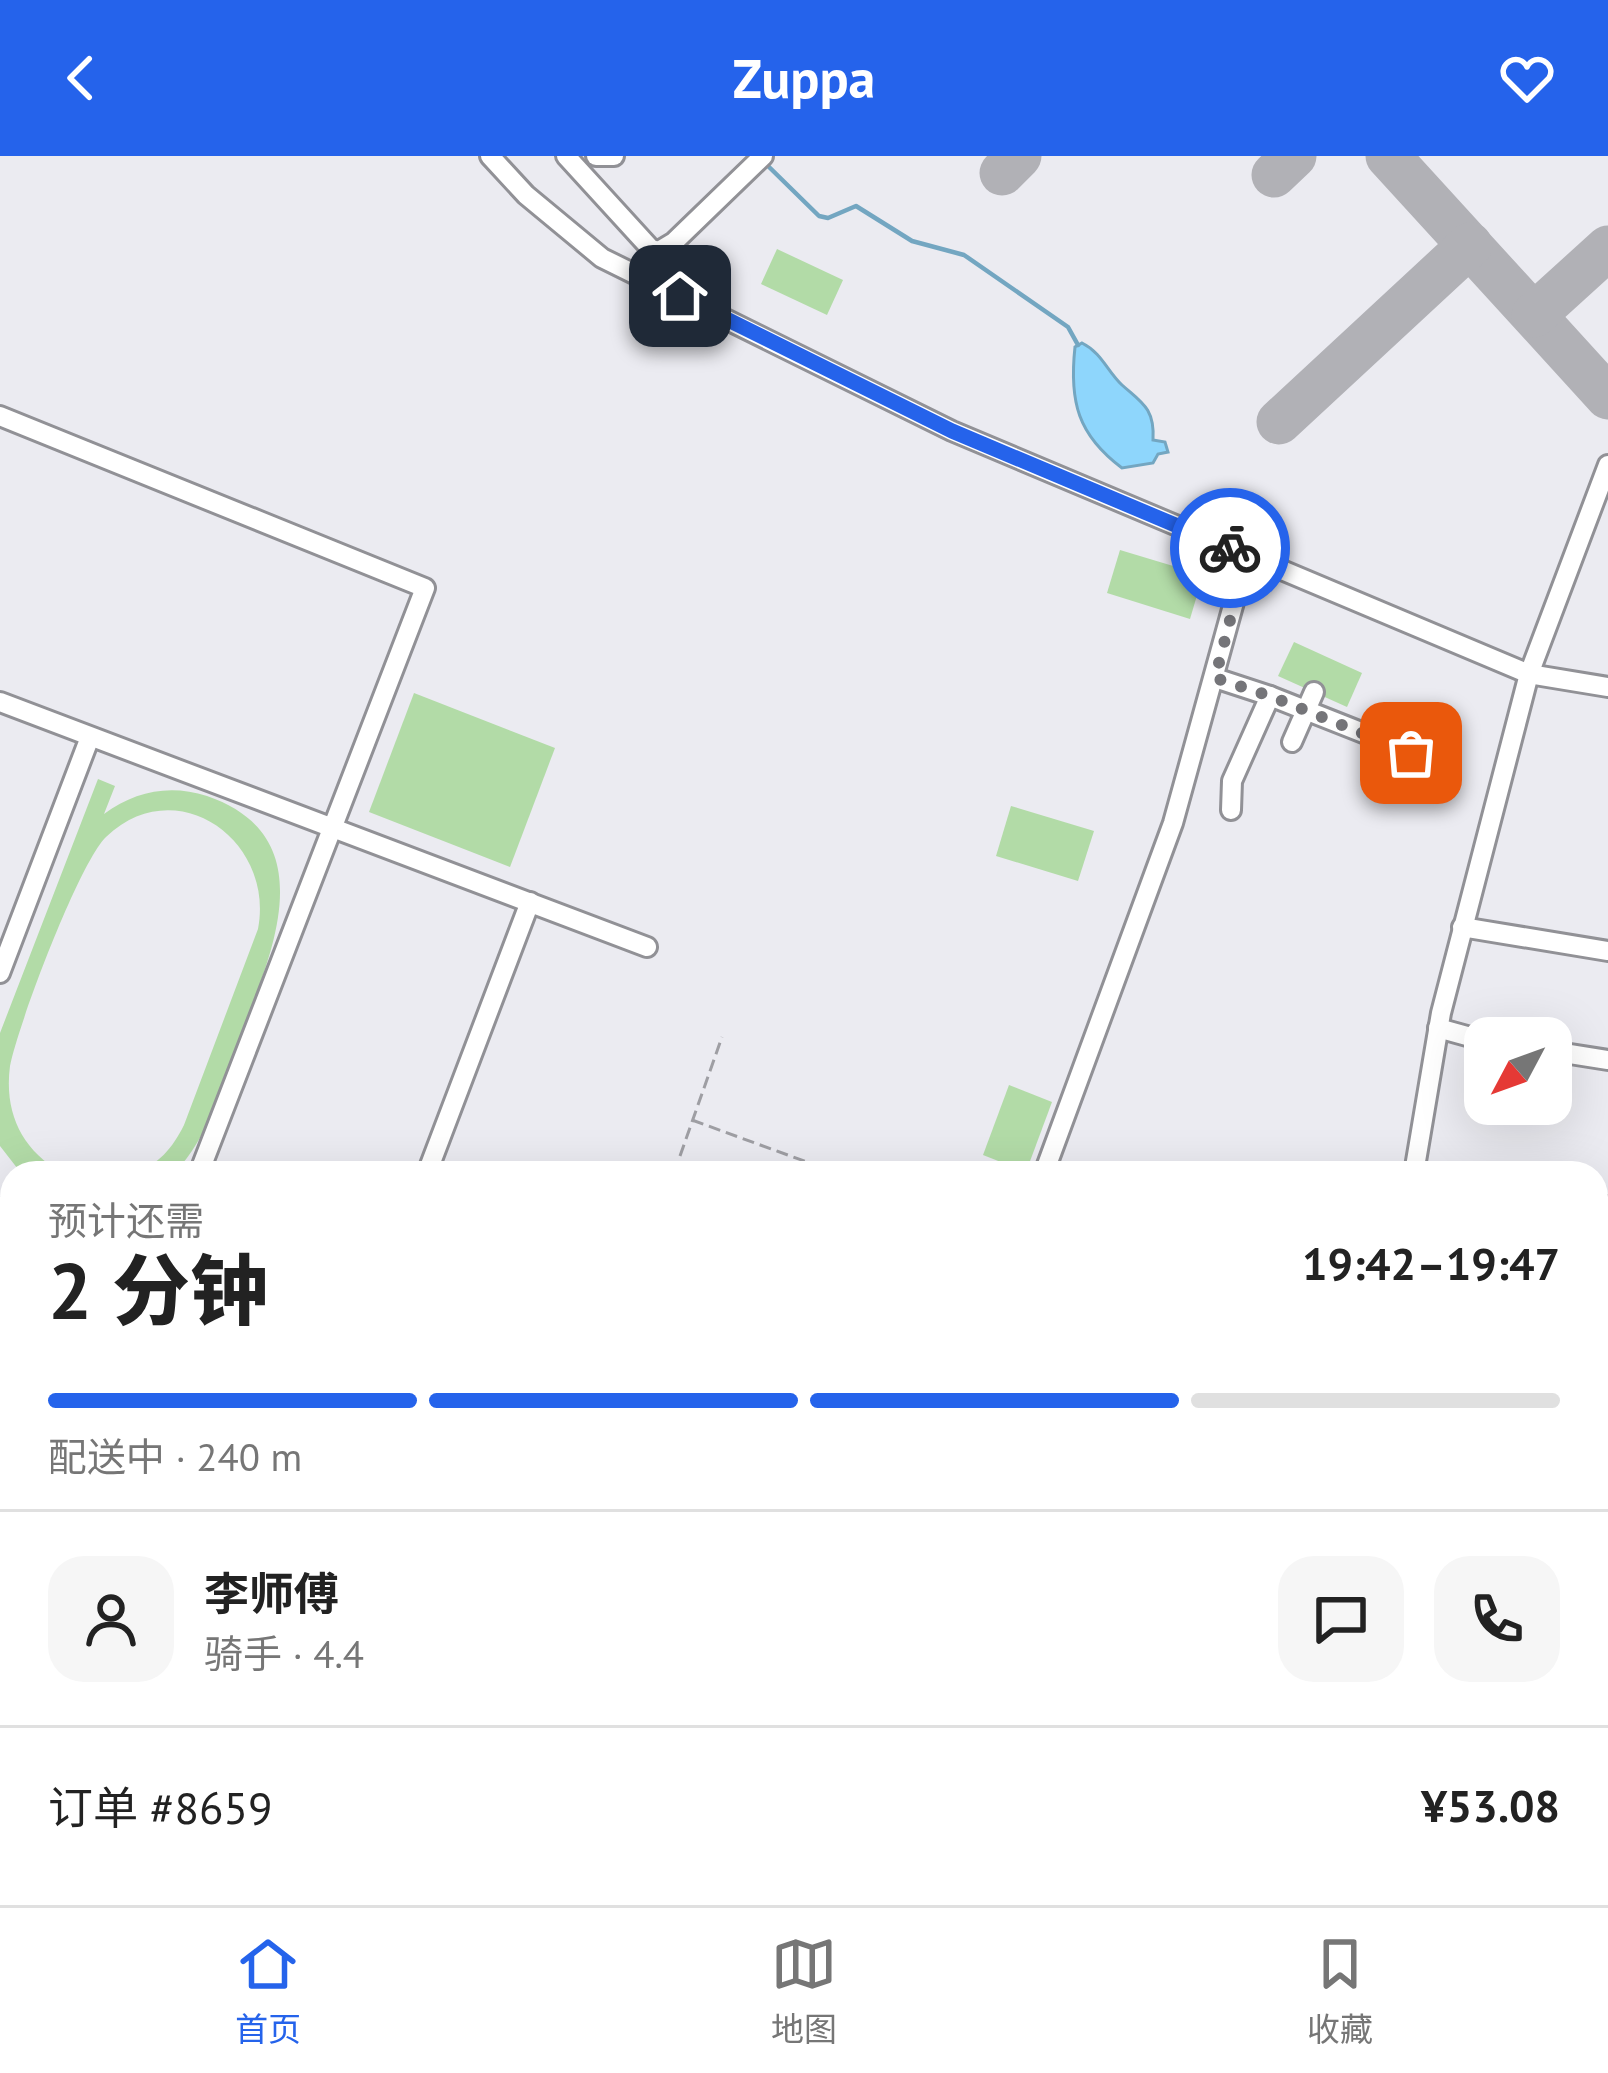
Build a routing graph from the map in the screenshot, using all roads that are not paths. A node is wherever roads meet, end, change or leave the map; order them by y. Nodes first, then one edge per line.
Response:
1 (491, 156) edge
2 (596, 156) edge
3 (614, 156) edge
4 (763, 156) edge
5 (576, 159) edge
6 (0, 416) edge
7 (1608, 465) edge
8 (1247, 555) junction
9 (1529, 674) junction
10 (1215, 678) junction
11 (1608, 687) edge
12 (1270, 696) junction
13 (1310, 701) junction
14 (0, 702) edge
15 (90, 736) junction
16 (1292, 742) dead end
17 (1386, 743) junction
18 (1437, 762) dead end
19 (1374, 772) dead end
20 (1232, 810) dead end
21 (332, 828) junction
22 (530, 902) junction
23 (1462, 927) junction
24 (647, 947) dead end
25 (1608, 951) edge
26 (0, 973) edge
27 (1438, 1028) junction
28 (1464, 1035) edge
29 (1572, 1054) edge
30 (1608, 1060) edge
31 (204, 1161) edge
32 (432, 1161) edge
33 (1048, 1161) edge
34 (1416, 1161) edge

1 - 8 street
2 - 3 street
4 - 5 street
6 - 21 street
7 - 9 street
8 - 9 street
8 - 10 street
9 - 11 street
9 - 23 street
10 - 12 street
10 - 33 street
12 - 13 street
12 - 20 street
13 - 16 street
13 - 17 street
14 - 15 street
15 - 21 street
15 - 26 street
17 - 18 street
17 - 19 street
21 - 22 street
21 - 31 street
22 - 24 street
22 - 32 street
23 - 25 street
23 - 27 street
27 - 28 street
27 - 34 street
29 - 30 street

